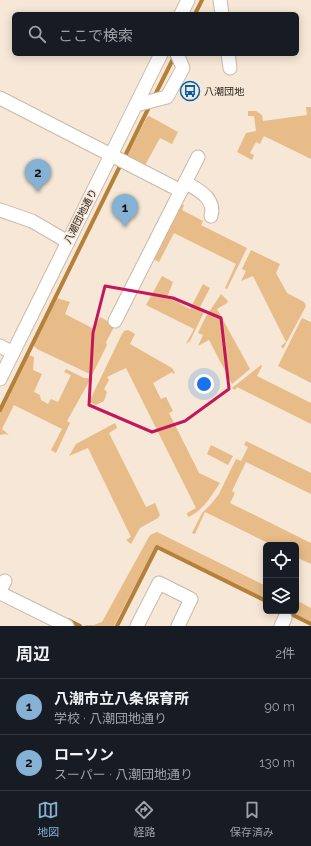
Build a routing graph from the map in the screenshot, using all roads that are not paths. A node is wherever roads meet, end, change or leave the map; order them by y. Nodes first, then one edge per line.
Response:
1 (188, 0) edge
2 (220, 0) edge
3 (182, 12) edge
4 (222, 12) edge
5 (160, 56) edge
6 (178, 56) edge
7 (228, 56) edge
8 (230, 68) dead end
9 (0, 98) edge
10 (136, 105) junction
11 (112, 155) junction
12 (198, 157) dead end
13 (183, 186) junction
14 (0, 210) edge
15 (211, 216) dead end
16 (68, 242) junction
17 (115, 321) dead end
18 (0, 346) edge
19 (13, 352) junction
20 (0, 379) edge
21 (0, 593) edge
22 (67, 626) edge
23 (137, 626) edge
24 (178, 626) edge

1 - 3 street
2 - 4 street
5 - 10 street, 八潮団地通り
6 - 10 street
7 - 8 street
9 - 11 street
10 - 11 street, 八潮団地通り
11 - 13 street
11 - 16 street, 八潮団地通り
12 - 13 street
13 - 15 street
13 - 17 street
14 - 16 street
16 - 19 street, 八潮団地通り
18 - 19 street
19 - 20 street, 八潮団地通り
21 - 22 street
23 - 24 street

